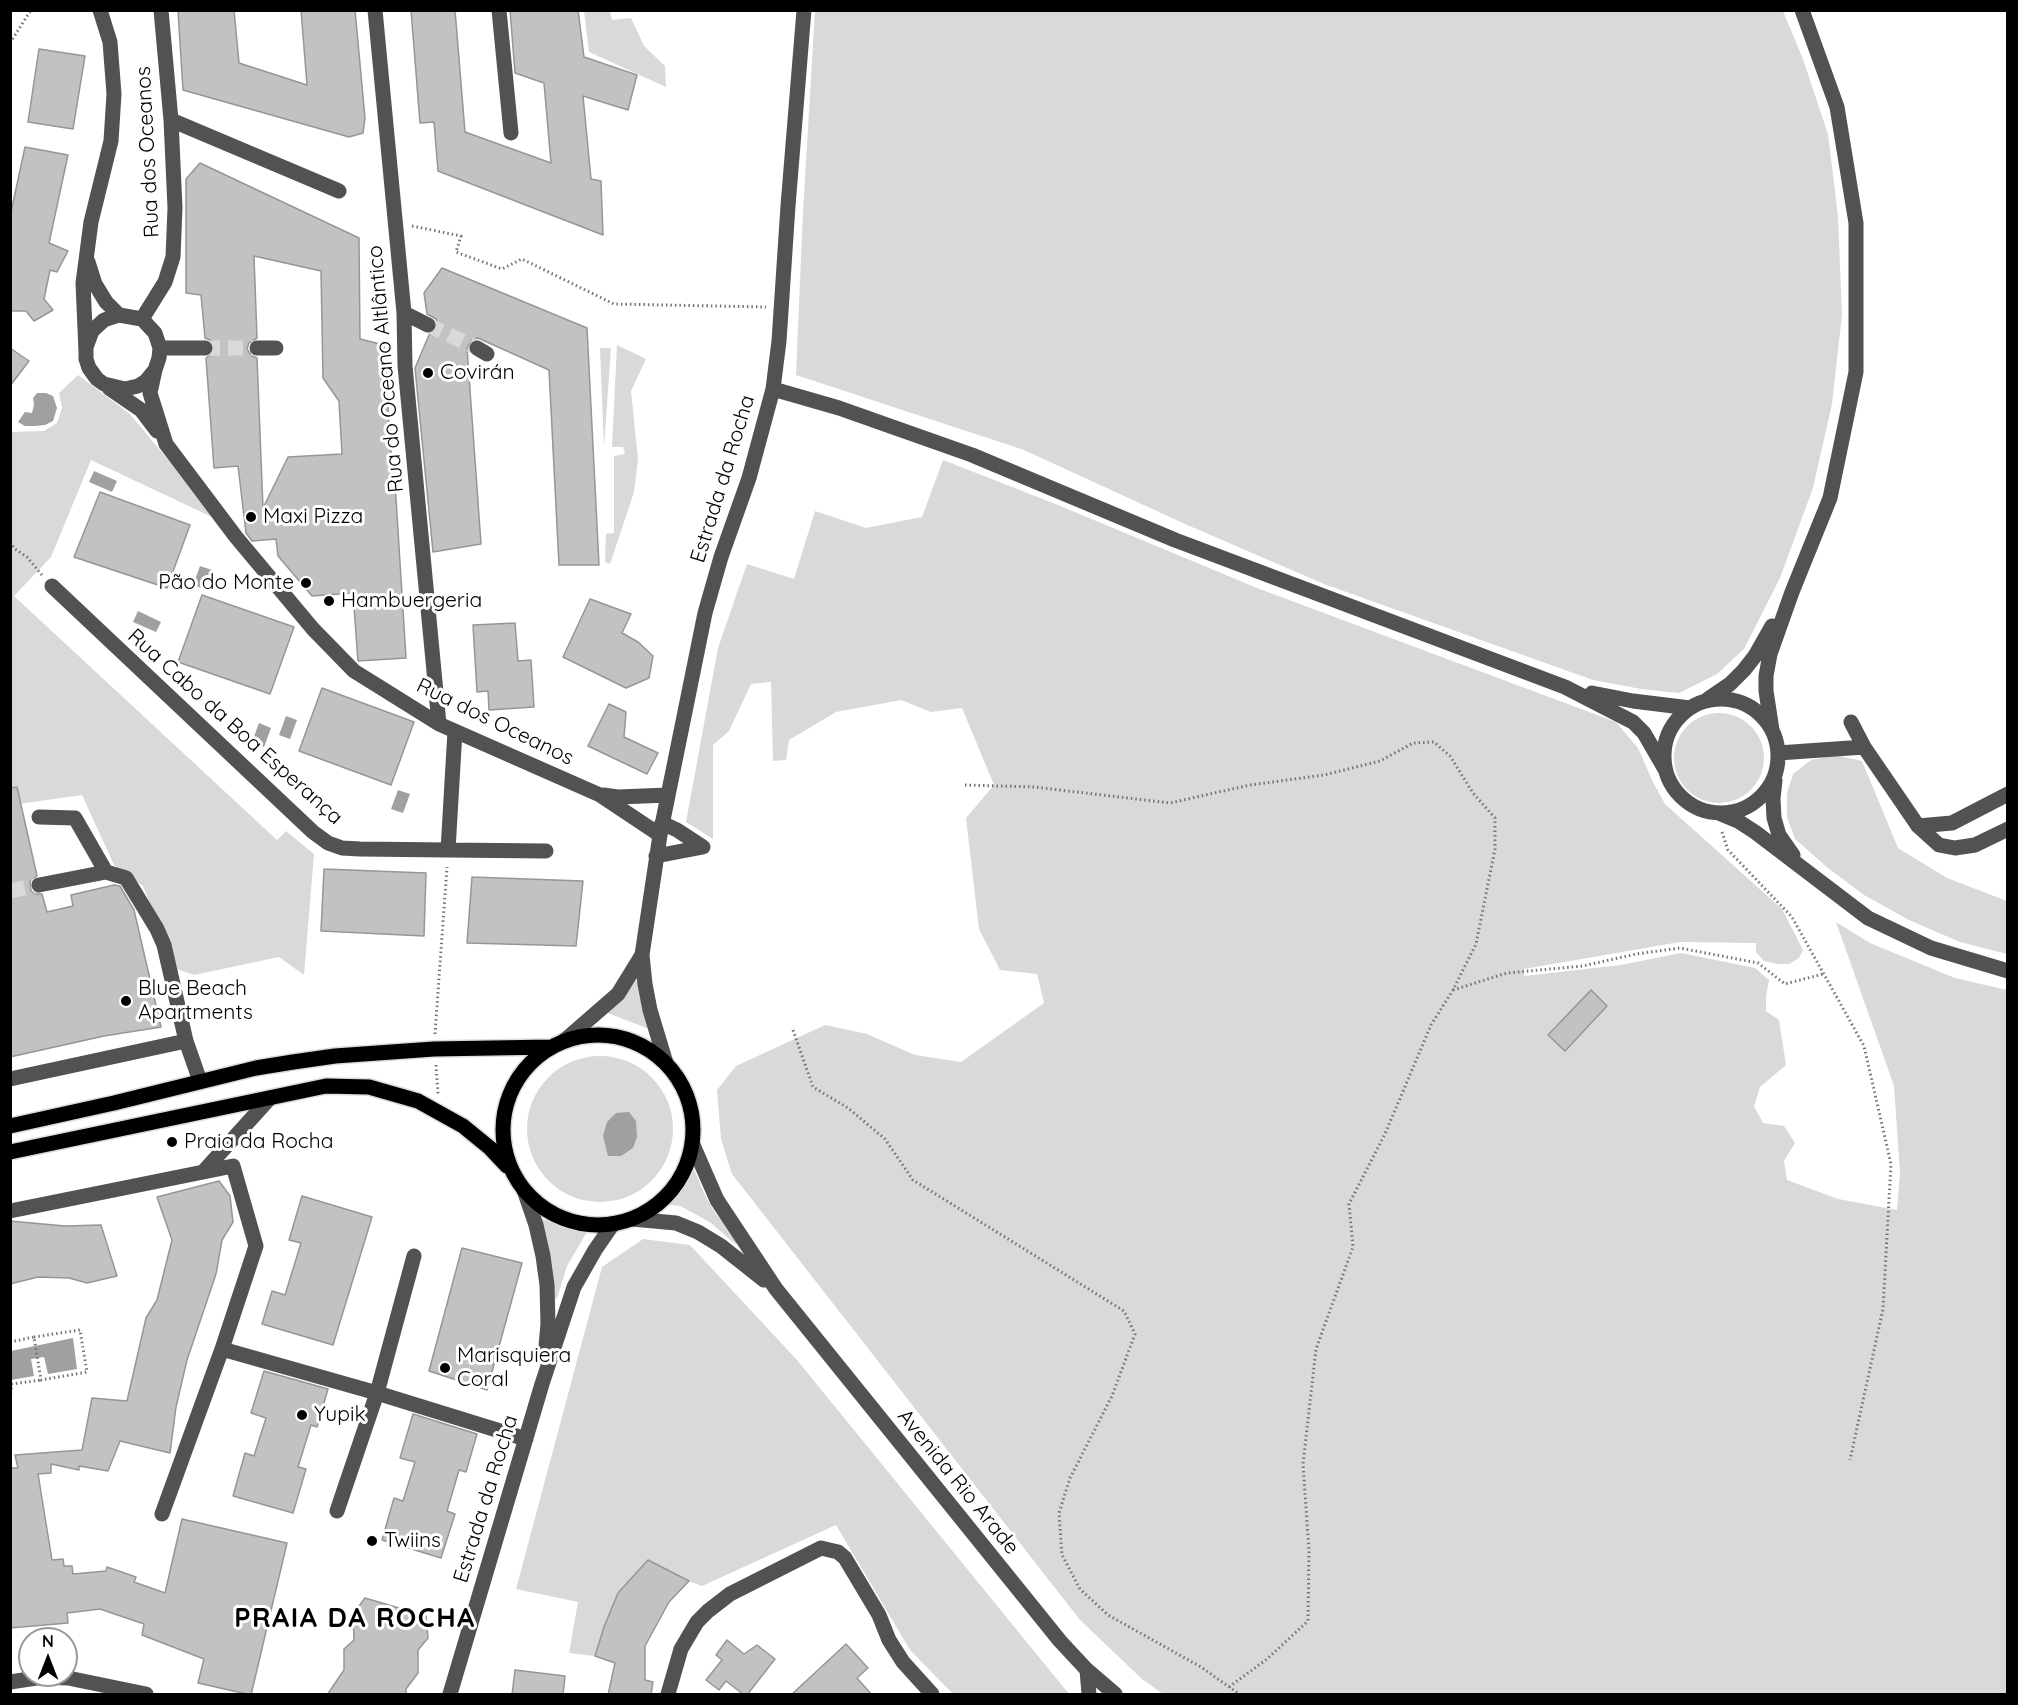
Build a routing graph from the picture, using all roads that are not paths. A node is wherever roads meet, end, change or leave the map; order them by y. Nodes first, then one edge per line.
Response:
1 (100, 10) edge
2 (161, 10) edge
3 (375, 10) edge
4 (499, 10) edge
5 (804, 10) edge
6 (1802, 10) edge
7 (171, 120) junction
8 (511, 133) dead end
9 (339, 191) dead end
10 (87, 258) junction
11 (404, 313) junction
12 (119, 315) junction
13 (142, 319) junction
14 (428, 325) tunnel mouth
15 (160, 348) junction
16 (205, 348) tunnel mouth
17 (257, 348) tunnel mouth
18 (276, 348) dead end
19 (86, 352) junction
20 (155, 370) junction
21 (104, 384) junction
22 (773, 389) junction
23 (166, 444) junction
24 (52, 586) road end
25 (1792, 592) junction
26 (1565, 687) junction
27 (1695, 705) junction
28 (1851, 722) dead end
29 (440, 724) junction
30 (1772, 730) junction
31 (455, 731) junction
32 (1864, 747) junction
33 (1778, 753) junction
34 (1666, 771) junction
35 (1775, 776) junction
36 (2007, 794) edge
37 (600, 795) junction
38 (668, 795) junction
39 (1719, 813) junction
40 (39, 817) dead end
41 (1918, 826) junction
42 (661, 829) junction
43 (2007, 829) edge
44 (448, 850) junction
45 (546, 851) dead end
46 (656, 856) junction
47 (1805, 869) junction
48 (105, 872) junction
49 (39, 885) tunnel mouth
50 (642, 955) junction
51 (2007, 971) edge
52 (186, 1041) junction
53 (558, 1044) junction
54 (666, 1063) junction
55 (10, 1079) edge
56 (200, 1081) junction
57 (270, 1098) junction
58 (10, 1126) edge
59 (693, 1145) junction
60 (10, 1152) edge
61 (203, 1172) junction
62 (513, 1173) junction
63 (524, 1190) junction
64 (10, 1211) edge
65 (632, 1219) junction
66 (613, 1224) junction
67 (414, 1256) dead end
68 (776, 1289) junction
69 (222, 1349) junction
70 (542, 1384) junction
71 (377, 1393) junction
72 (526, 1439) junction
73 (337, 1511) dead end
74 (162, 1514) dead end
75 (1087, 1670) junction
76 (10, 1682) edge
77 (146, 1695) edge
78 (450, 1695) edge
79 (668, 1695) edge
80 (932, 1695) edge
81 (1089, 1695) edge
82 (1115, 1695) edge

1 - 10 street
2 - 7 street, Rua dos Oceanos
3 - 11 street, Rua do Oceano Altlântico
4 - 8 street
5 - 22 street, Estrada da Rocha
6 - 25 street
7 - 9 street
7 - 13 street, Rua dos Oceanos
10 - 12 street
10 - 19 street
11 - 14 street
11 - 29 street, Rua do Oceano Altlântico
12 - 13 street
12 - 19 street
13 - 15 street
15 - 16 street
15 - 20 street
17 - 18 street
19 - 21 street
20 - 21 street
20 - 23 street, Rua dos Oceanos
21 - 23 street
22 - 26 street
22 - 38 street, Estrada da Rocha
23 - 29 street, Rua dos Oceanos
24 - 44 street, Rua Cabo da Boa Esperança
25 - 27 street
25 - 30 street
26 - 27 street
26 - 34 street
27 - 30 street
27 - 34 street
28 - 32 street
29 - 31 street, Rua dos Oceanos
30 - 33 street
31 - 37 street, Rua dos Oceanos
31 - 44 street
32 - 33 street
32 - 41 street
33 - 35 street
34 - 39 street
35 - 39 street
35 - 47 street
36 - 41 street
37 - 38 street
37 - 42 street
38 - 42 street, Estrada da Rocha
39 - 47 street
40 - 48 street
41 - 43 street
42 - 46 street, Estrada da Rocha
42 - 46 street
44 - 45 street, Rua Cabo da Boa Esperança
46 - 50 street, Estrada da Rocha
47 - 51 street
48 - 49 street
48 - 52 street
50 - 53 street, Estrada da Rocha
50 - 54 street, Estrada da Rocha
52 - 55 street
52 - 56 street
53 - 54 main road
53 - 56 main road
53 - 62 main road
54 - 59 main road
56 - 58 main road
57 - 60 main road
57 - 61 street
57 - 62 main road
59 - 65 main road
59 - 68 street
61 - 64 street
61 - 69 street
62 - 63 main road
63 - 66 main road
63 - 70 street, Estrada da Rocha
65 - 66 main road
65 - 68 street
66 - 70 street, Estrada da Rocha
67 - 71 street
68 - 75 street, Avenida Rio Arade
69 - 71 street
69 - 74 street
70 - 72 street, Estrada da Rocha
71 - 72 street
71 - 73 street
72 - 78 street, Estrada da Rocha
75 - 81 street
75 - 82 street, Avenida Rio Arade
76 - 77 street
79 - 80 street

